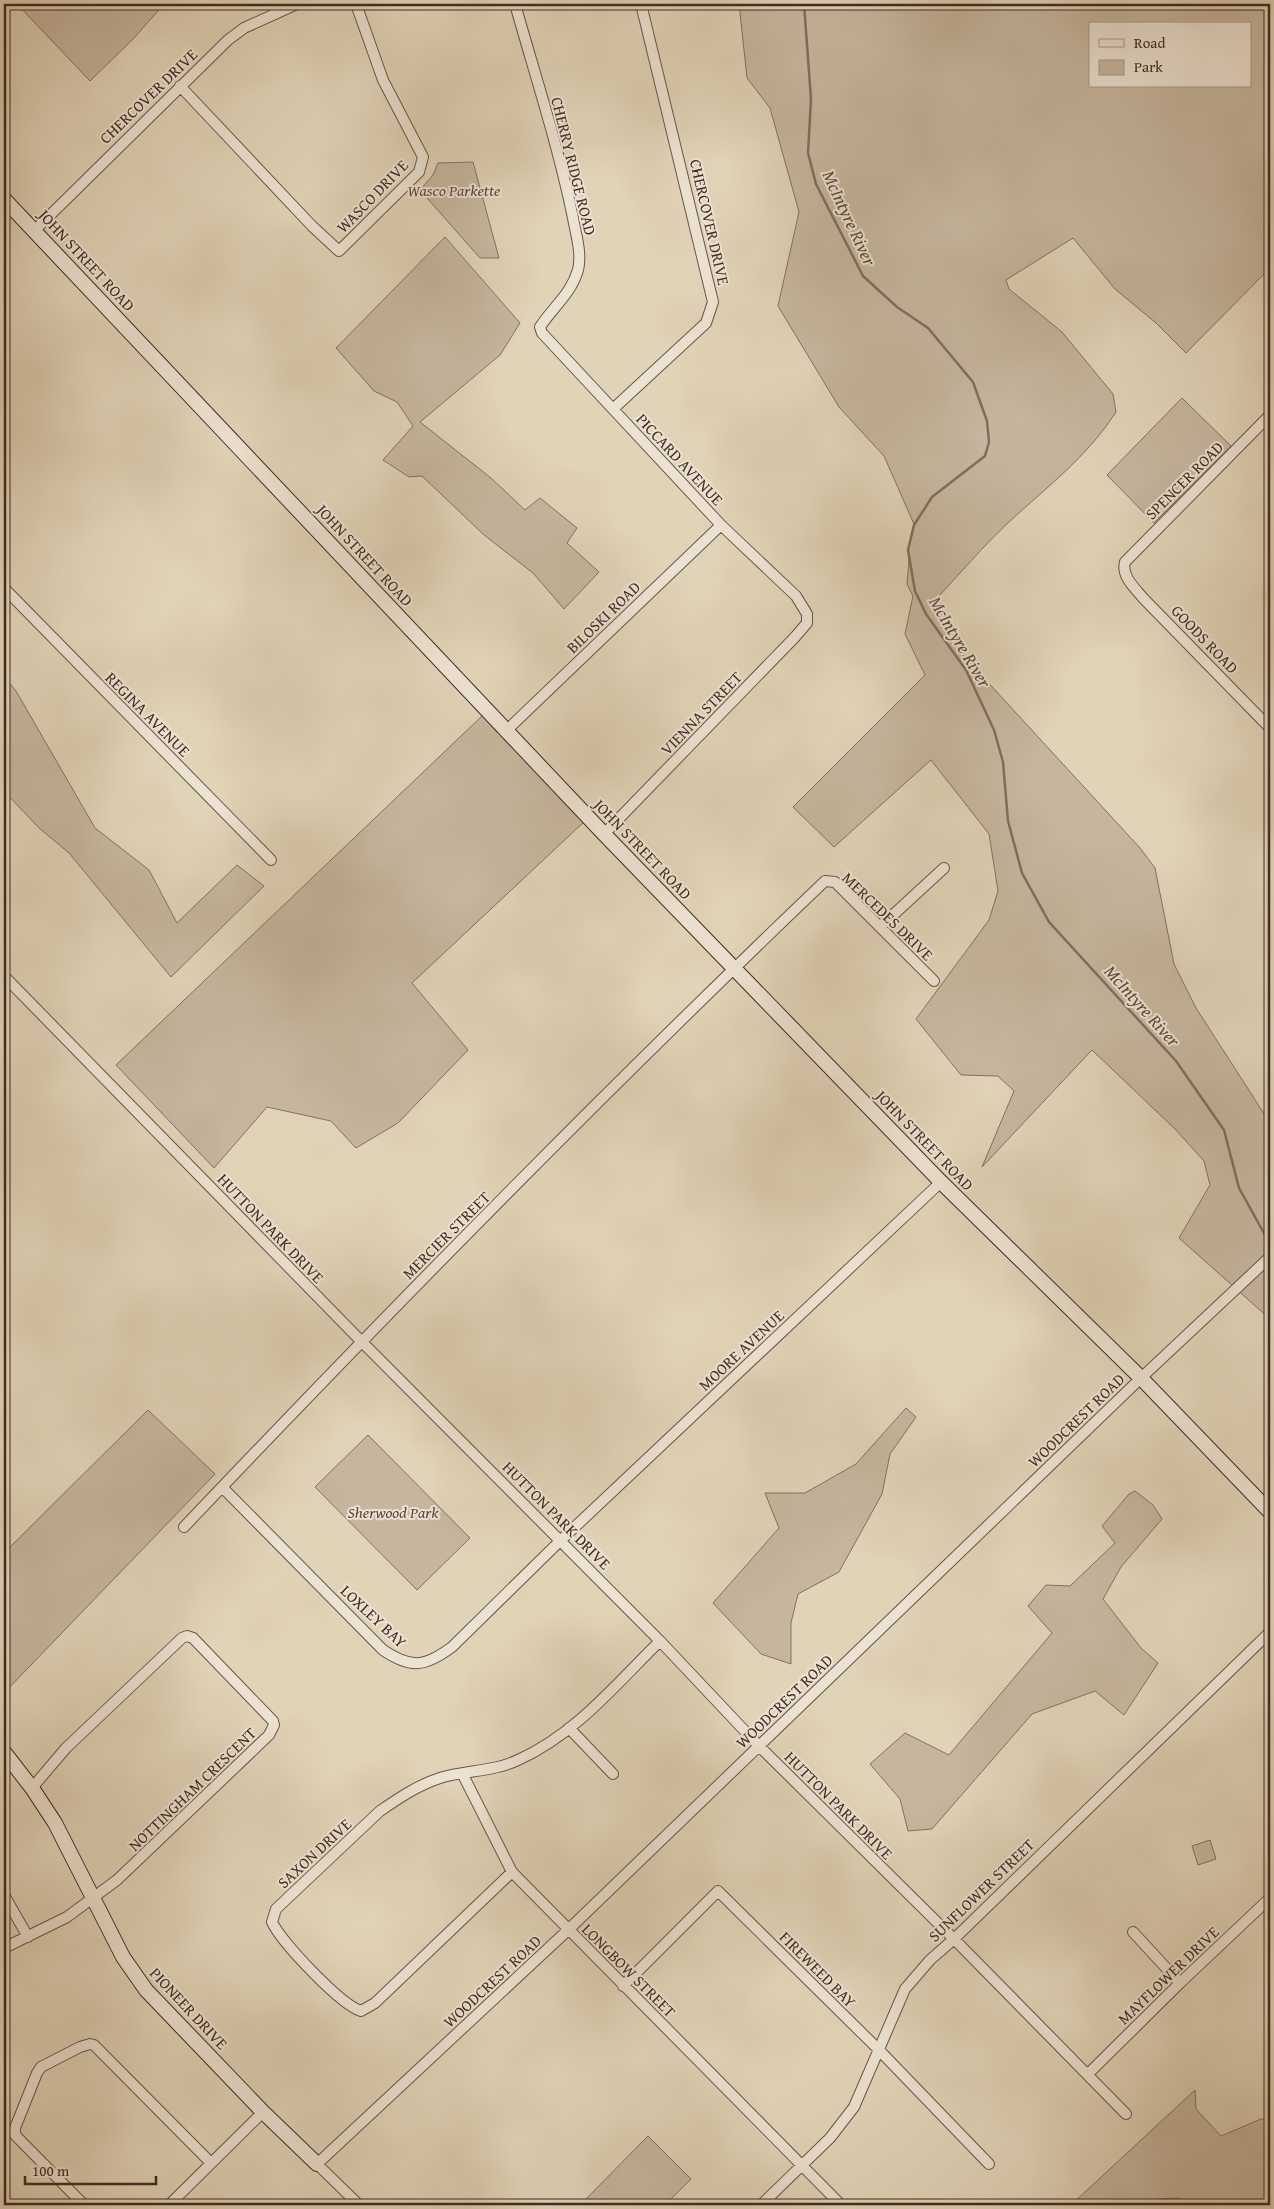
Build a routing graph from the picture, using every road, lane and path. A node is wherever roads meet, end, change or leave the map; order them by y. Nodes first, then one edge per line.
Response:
1 (297, 4) edge
2 (356, 4) edge
3 (515, 4) edge
4 (641, 4) edge
5 (274, 8) edge
6 (180, 86) junction
7 (4, 199) edge
8 (35, 230) junction
9 (540, 326) joint
10 (613, 409) junction
11 (1270, 416) edge
12 (721, 525) junction
13 (1124, 568) joint
14 (4, 588) edge
15 (804, 607) joint
16 (1270, 728) edge
17 (507, 730) junction
18 (604, 834) junction
19 (271, 860) dead end
20 (944, 868) dead end
21 (880, 927) junction
22 (734, 968) junction
23 (4, 976) edge
24 (934, 981) dead end
25 (942, 1182) junction
26 (1270, 1257) edge
27 (361, 1341) junction
28 (1141, 1378) junction
29 (222, 1487) junction
30 (1270, 1512) edge
31 (184, 1527) dead end
32 (561, 1540) junction
33 (1270, 1633) edge
34 (660, 1640) junction
35 (569, 1728) junction
36 (758, 1746) junction
37 (4, 1752) edge
38 (613, 1774) dead end
39 (463, 1775) junction
40 (32, 1788) junction
41 (512, 1872) junction
42 (4, 1895) edge
43 (93, 1898) junction
44 (1270, 1898) edge
45 (568, 1930) junction
46 (1133, 1932) dead end
47 (28, 1937) junction
48 (954, 1939) junction
49 (4, 1948) edge
50 (1180, 1983) junction
51 (624, 1986) junction
52 (879, 2050) junction
53 (1088, 2074) junction
54 (263, 2112) junction
55 (1126, 2114) dead end
56 (211, 2163) junction
57 (317, 2164) junction
58 (989, 2164) dead end
59 (803, 2165) junction
60 (84, 2205) edge
61 (169, 2205) edge
62 (359, 2205) edge
63 (761, 2205) edge
64 (841, 2205) edge

1 - 5 street, CHERCOVER DRIVE
2 - 6 street, WASCO DRIVE
3 - 9 street, CHERRY RIDGE ROAD
4 - 10 street, CHERCOVER DRIVE
5 - 6 street, CHERCOVER DRIVE
6 - 8 street, CHERCOVER DRIVE
7 - 8 main road, JOHN STREET ROAD
8 - 17 main road, JOHN STREET ROAD
9 - 10 street, PICCARD AVENUE
10 - 12 street, PICCARD AVENUE
11 - 13 street, SPENCER ROAD
12 - 15 street, PICCARD AVENUE
12 - 17 street, BILOSKI ROAD
13 - 16 street, GOODS ROAD
14 - 19 street, REGINA AVENUE
15 - 18 street, VIENNA STREET
17 - 18 main road, JOHN STREET ROAD
18 - 22 main road, JOHN STREET ROAD
20 - 21 street
21 - 22 street, MERCEDES DRIVE
21 - 24 street, MERCEDES DRIVE
22 - 25 main road, JOHN STREET ROAD
22 - 27 street, MERCIER STREET
23 - 27 street, HUTTON PARK DRIVE
25 - 28 main road, JOHN STREET ROAD
25 - 32 street, MOORE AVENUE
26 - 28 street, WOODCREST ROAD
27 - 29 street, MERCIER STREET
27 - 32 street, HUTTON PARK DRIVE
28 - 30 main road, JOHN STREET ROAD
28 - 36 street, WOODCREST ROAD
29 - 31 street, MERCIER STREET
29 - 32 street, LOXLEY BAY
32 - 34 street, HUTTON PARK DRIVE
33 - 48 street, SUNFLOWER STREET
34 - 35 street, SAXON DRIVE
34 - 36 street, HUTTON PARK DRIVE
35 - 38 street
35 - 39 street, SAXON DRIVE
36 - 45 street, WOODCREST ROAD
36 - 48 street, HUTTON PARK DRIVE
37 - 40 main road, PIONEER DRIVE
39 - 41 street, LONGBOW STREET
39 - 41 street, SAXON DRIVE
40 - 43 main road, PIONEER DRIVE
40 - 43 street, NOTTINGHAM CRESCENT
41 - 45 street, LONGBOW STREET
42 - 47 street
43 - 47 street
43 - 54 main road, PIONEER DRIVE
44 - 50 street, MAYFLOWER DRIVE
45 - 51 street, LONGBOW STREET
45 - 57 street, WOODCREST ROAD
46 - 50 street
47 - 49 street
48 - 52 street, SUNFLOWER STREET
48 - 53 street, HUTTON PARK DRIVE
50 - 53 street, MAYFLOWER DRIVE
51 - 52 street, FIREWEED BAY
51 - 59 street, LONGBOW STREET
52 - 58 street, FIREWEED BAY
52 - 59 street, SUNFLOWER STREET
53 - 55 street, HUTTON PARK DRIVE
54 - 56 street
54 - 57 main road, PIONEER DRIVE
56 - 60 street
56 - 61 street
57 - 62 street, PIONEER DRIVE
59 - 63 street, SUNFLOWER STREET
59 - 64 street, LONGBOW STREET

